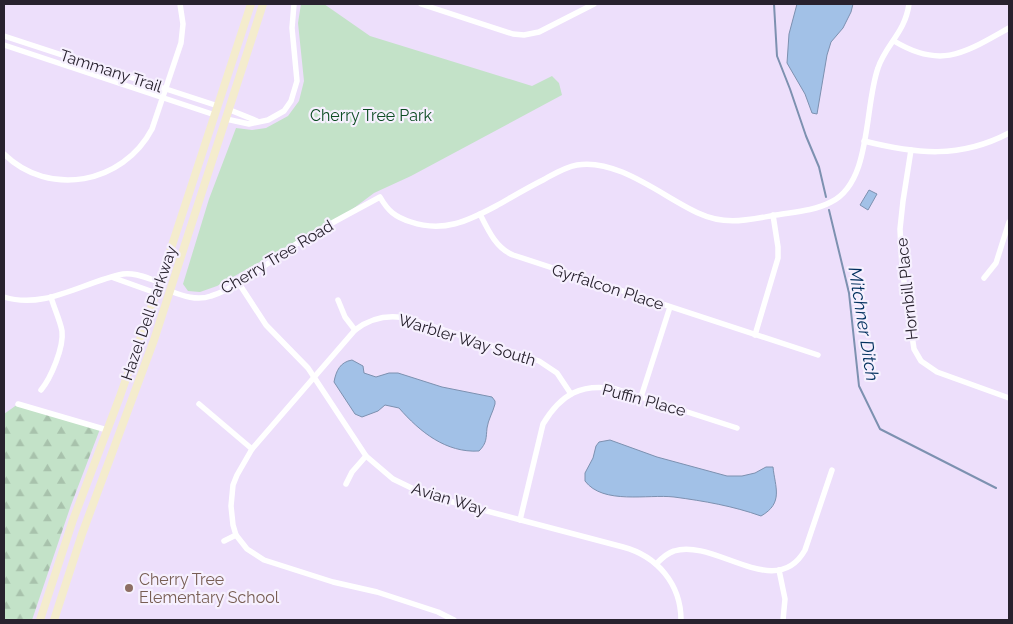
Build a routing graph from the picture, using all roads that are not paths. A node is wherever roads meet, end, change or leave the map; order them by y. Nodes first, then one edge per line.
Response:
1 (180, 4) edge
2 (251, 4) edge
3 (264, 4) edge
4 (294, 4) edge
5 (421, 4) edge
6 (594, 4) edge
7 (910, 4) edge
8 (1009, 28) edge
9 (4, 36) edge
10 (894, 41) junction
11 (4, 45) edge
12 (165, 93) junction
13 (218, 106) junction
14 (230, 110) junction
15 (215, 115) junction
16 (226, 119) junction
17 (257, 121) junction
18 (1009, 133) edge
19 (864, 141) junction
20 (911, 150) junction
21 (4, 154) edge
22 (480, 214) junction
23 (773, 215) junction
24 (1009, 222) edge
25 (114, 278) junction
26 (984, 278) dead end
27 (160, 282) junction
28 (238, 282) junction
29 (170, 292) junction
30 (156, 293) junction
31 (4, 297) edge
32 (51, 297) junction
33 (338, 300) dead end
34 (670, 306) junction
35 (355, 330) junction
36 (755, 335) junction
37 (818, 355) dead end
38 (314, 377) junction
39 (40, 390) dead end
40 (571, 394) junction
41 (641, 397) junction
42 (1009, 398) edge
43 (18, 404) dead end
44 (199, 404) dead end
45 (737, 428) dead end
46 (106, 430) junction
47 (252, 449) junction
48 (366, 456) junction
49 (832, 470) dead end
50 (346, 484) dead end
51 (520, 520) junction
52 (236, 535) junction
53 (224, 540) dead end
54 (656, 564) junction
55 (779, 570) junction
56 (40, 620) edge
57 (54, 620) edge
58 (454, 620) edge
59 (681, 620) edge
60 (783, 620) edge

1 - 12 street
2 - 13 main road, Hazel Dell Parkway
3 - 14 main road, Hazel Dell Parkway
4 - 17 street
5 - 6 street
7 - 10 street
8 - 10 street
9 - 12 street, Tammany Trail
10 - 19 street
11 - 12 street, Tammany Trail
12 - 13 street, Tammany Trail
12 - 15 street, Tammany Trail
12 - 21 street
13 - 15 main road, Hazel Dell Parkway
14 - 16 main road, Hazel Dell Parkway
14 - 17 street
15 - 27 main road, Hazel Dell Parkway
16 - 17 street
16 - 29 main road, Hazel Dell Parkway
18 - 20 street
19 - 20 street
19 - 23 street
20 - 42 street, Hornbill Place
22 - 23 street
22 - 28 street, Cherry Tree Road
22 - 34 street, Gyrfalcon Place
23 - 36 street
24 - 26 street
25 - 27 street
25 - 30 street
25 - 32 street
27 - 30 main road, Hazel Dell Parkway
28 - 29 street, Cherry Tree Road
28 - 38 street, Avian Way
29 - 57 main road, Hazel Dell Parkway
30 - 46 main road, Hazel Dell Parkway
31 - 32 street
32 - 39 street
33 - 35 street
34 - 36 street, Gyrfalcon Place
34 - 41 street
35 - 38 street, Warbler Way South
35 - 40 street, Warbler Way South
36 - 37 street, Gyrfalcon Place
38 - 47 street, Warbler Way South
38 - 48 street, Avian Way
40 - 41 street, Puffin Place
40 - 51 street, Puffin Place
41 - 45 street, Puffin Place
43 - 46 street
44 - 47 street
46 - 56 main road, Hazel Dell Parkway
47 - 52 street, Warbler Way South
48 - 50 street
48 - 51 street, Avian Way
49 - 55 street
51 - 54 street, Avian Way
52 - 53 street
52 - 58 street
54 - 55 street
54 - 59 street, Avian Way
55 - 60 street

